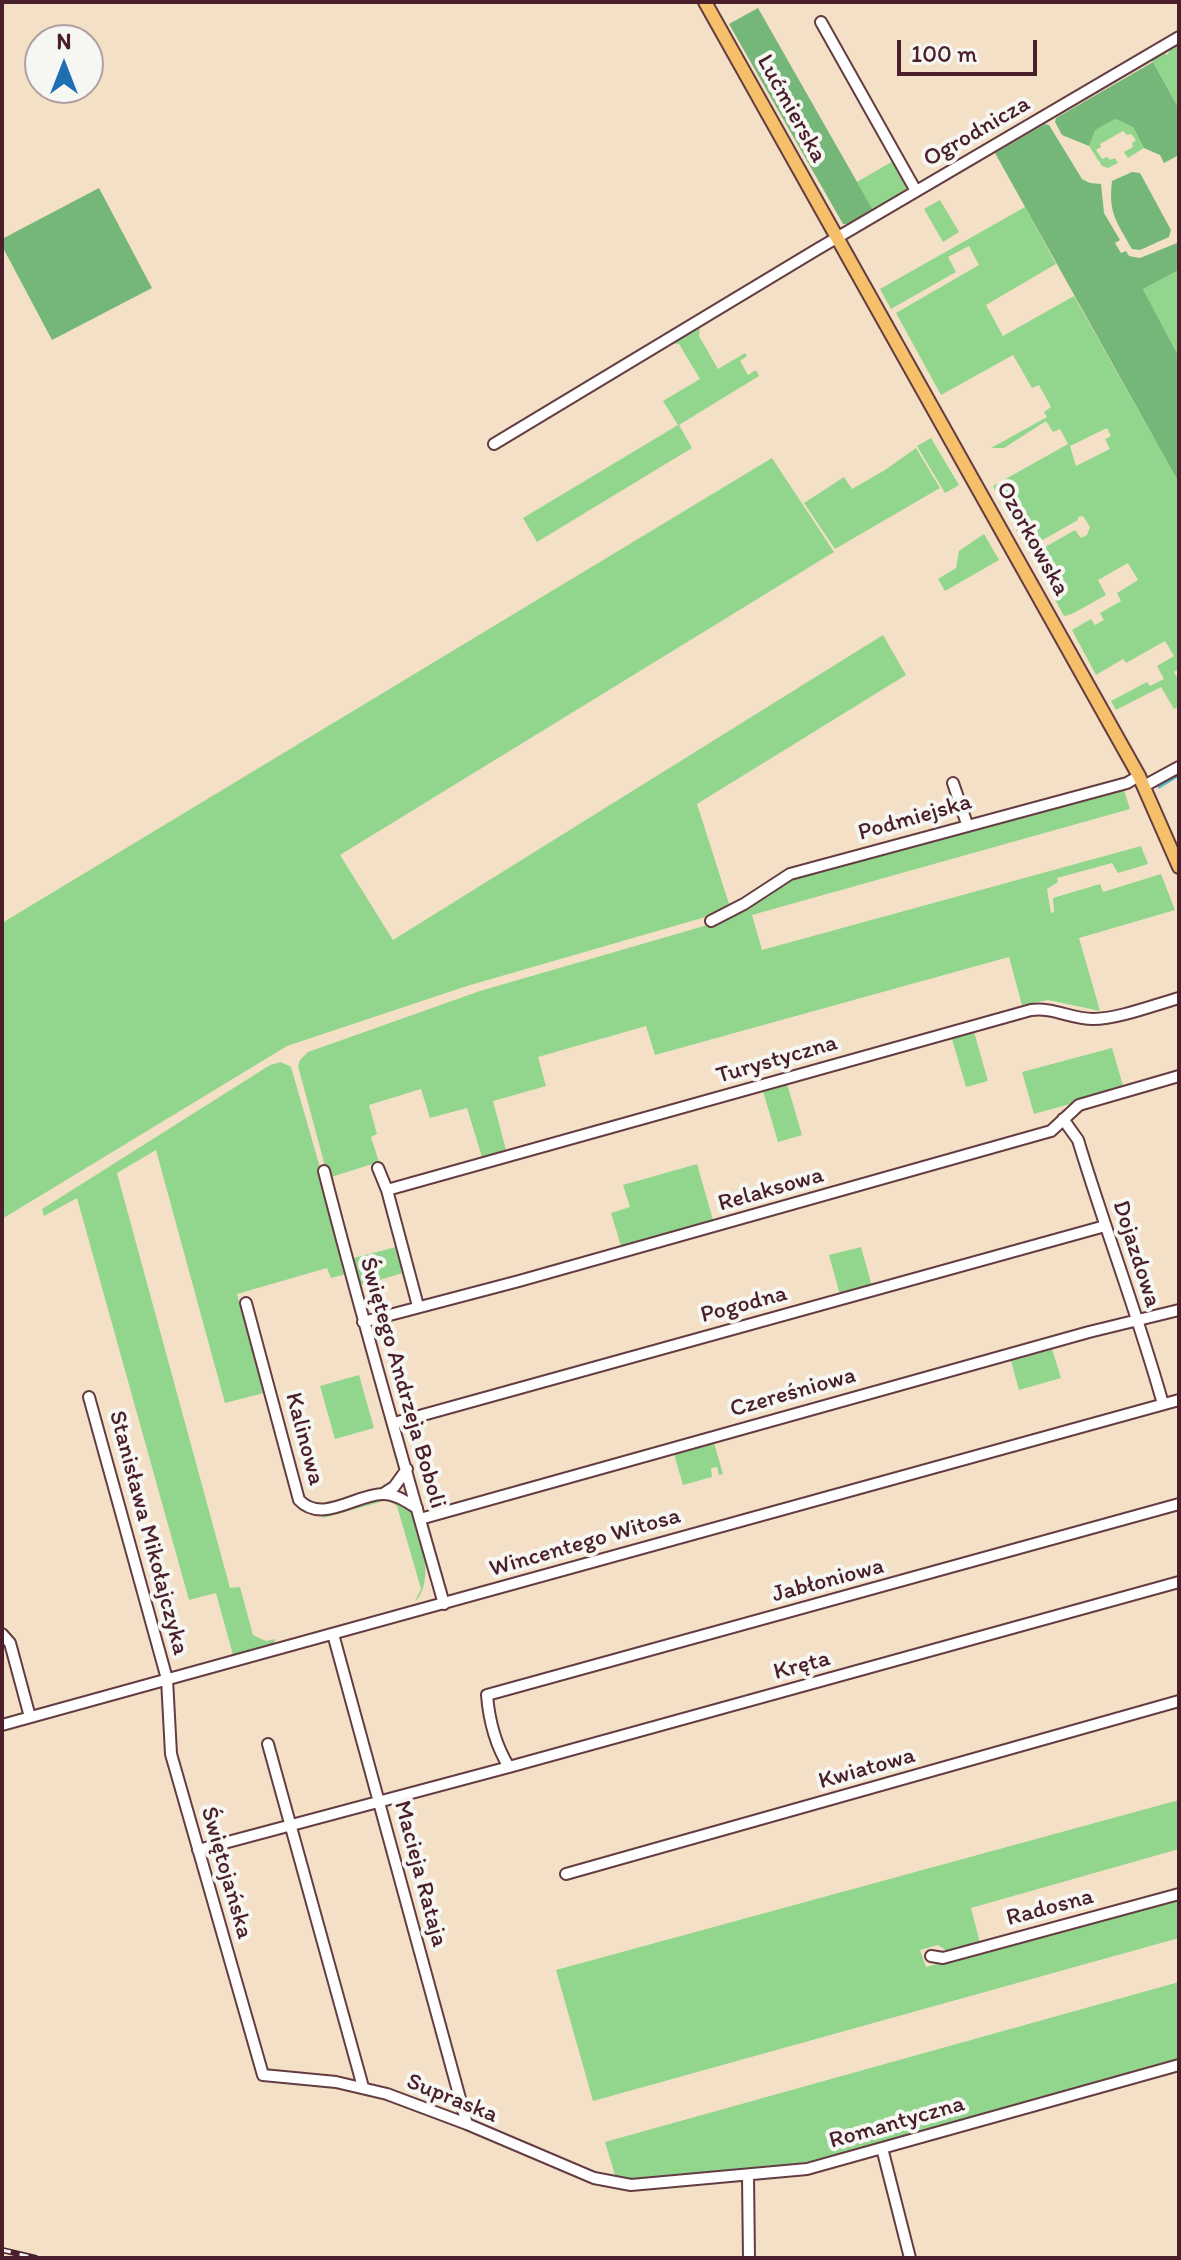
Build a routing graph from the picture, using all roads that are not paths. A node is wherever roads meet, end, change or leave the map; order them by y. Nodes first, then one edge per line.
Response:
1 (705, 2) edge
2 (821, 22) dead end
3 (1179, 37) edge
4 (916, 191) junction
5 (837, 237) junction
6 (494, 444) dead end
7 (1179, 767) edge
8 (1142, 781) junction
9 (953, 783) dead end
10 (967, 824) junction
11 (1179, 867) edge
12 (711, 921) dead end
13 (1179, 998) edge
14 (1179, 1076) edge
15 (1063, 1119) junction
16 (378, 1168) dead end
17 (324, 1171) dead end
18 (387, 1190) junction
19 (1105, 1226) junction
20 (246, 1303) dead end
21 (418, 1306) junction
22 (1179, 1310) edge
23 (1135, 1319) junction
24 (363, 1322) junction
25 (89, 1397) dead end
26 (1179, 1400) edge
27 (1163, 1404) junction
28 (394, 1423) junction
29 (407, 1469) junction
30 (383, 1494) junction
31 (1179, 1504) edge
32 (418, 1513) junction
33 (1179, 1582) edge
34 (444, 1604) junction
35 (2, 1634) edge
36 (333, 1634) junction
37 (167, 1679) junction
38 (1179, 1701) edge
39 (30, 1717) junction
40 (2, 1725) edge
41 (268, 1744) dead end
42 (509, 1767) junction
43 (381, 1803) junction
44 (290, 1826) junction
45 (198, 1850) junction
46 (566, 1874) dead end
47 (1179, 1894) edge
48 (931, 1956) dead end
49 (1179, 2065) edge
50 (263, 2075) joint
51 (363, 2087) junction
52 (467, 2124) junction
53 (882, 2148) junction
54 (748, 2176) junction
55 (619, 2184) joint
56 (749, 2258) edge
57 (910, 2258) edge

1 - 5 main road, Lućmierska
2 - 4 street
3 - 4 street, Ogrodnicza
4 - 5 street, Ogrodnicza
5 - 6 street, Ogrodnicza
5 - 8 main road, Ozorkowska
7 - 8 street, Podmiejska
8 - 10 street, Podmiejska
8 - 11 main road, Ozorkowska
9 - 10 street
10 - 12 street, Podmiejska
13 - 18 street, Turystyczna
14 - 15 street, Relaksowa
15 - 19 street, Dojazdowa
15 - 21 street, Relaksowa
16 - 18 street
17 - 24 street, Świętego Andrzeja Boboli
18 - 21 street
19 - 23 street, Dojazdowa
19 - 28 street, Pogodna
20 - 30 street, Kalinowa
21 - 24 street, Relaksowa
22 - 23 street, Czereśniowa
23 - 27 street, Dojazdowa
23 - 32 street, Czereśniowa
24 - 28 street, Świętego Andrzeja Boboli
25 - 37 street, Stanisława Mikołajczyka
26 - 27 street, Wincentego Witosa
27 - 34 street, Wincentego Witosa
28 - 29 street, Świętego Andrzeja Boboli
29 - 30 street
29 - 32 street, Świętego Andrzeja Boboli
30 - 32 street
31 - 42 street, Jabłoniowa
32 - 34 street, Świętego Andrzeja Boboli
33 - 42 street, Kręta
34 - 36 street, Wincentego Witosa
35 - 39 street
36 - 37 street, Wincentego Witosa
36 - 43 street, Macieja Rataja
37 - 39 street, Wincentego Witosa
37 - 45 street, Świętojańska
38 - 46 street, Kwiatowa
39 - 40 street, Wincentego Witosa
41 - 44 street
42 - 43 street, Kręta
43 - 44 street, Kręta
43 - 52 street, Macieja Rataja
44 - 45 street, Kręta
44 - 51 street
45 - 50 street, Świętojańska
47 - 48 street, Radosna
49 - 53 street, Romantyczna
50 - 51 street, Supraska
51 - 52 street, Supraska
52 - 55 street, Supraska
53 - 54 street, Romantyczna
53 - 57 street
54 - 55 street, Romantyczna
54 - 56 street

